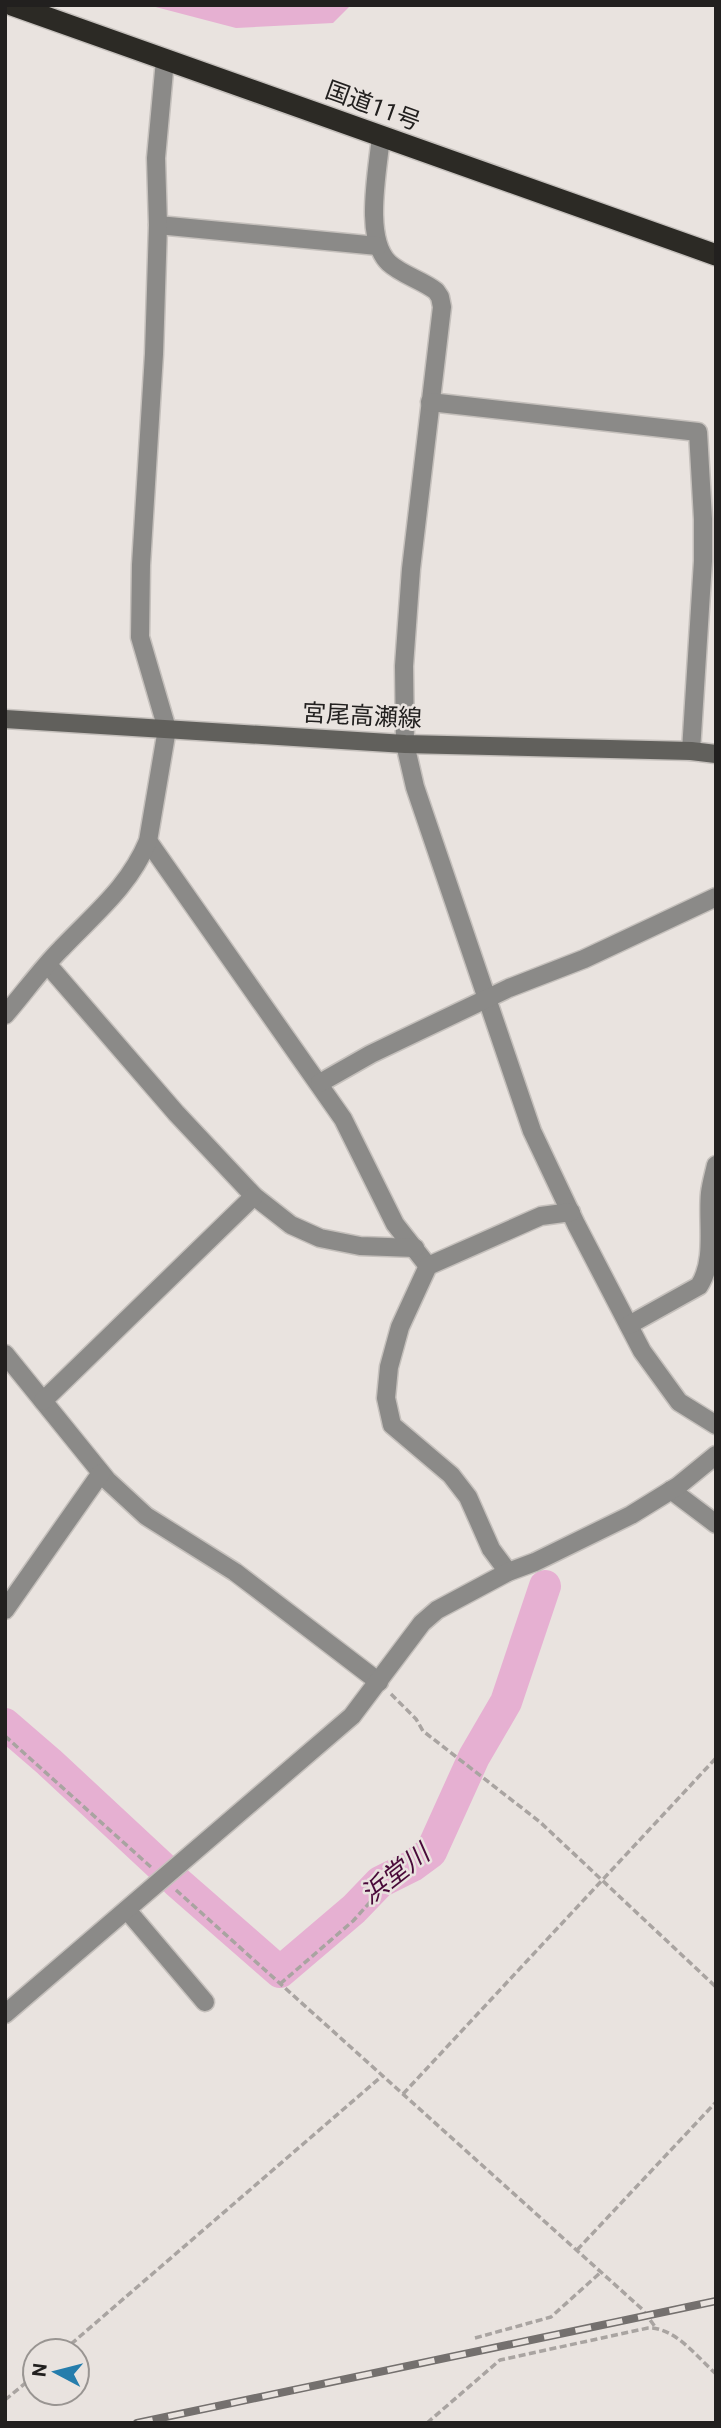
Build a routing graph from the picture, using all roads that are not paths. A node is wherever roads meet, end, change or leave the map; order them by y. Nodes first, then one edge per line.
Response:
1 (12, 5) edge
2 (58, 14) edge
3 (165, 60) junction
4 (381, 136) junction
5 (158, 225) junction
6 (378, 246) junction
7 (716, 255) edge
8 (430, 402) junction
9 (709, 561) edge
10 (5, 719) edge
11 (167, 729) junction
12 (405, 744) junction
13 (691, 751) junction
14 (716, 754) edge
15 (148, 841) junction
16 (716, 897) edge
17 (48, 965) junction
18 (486, 1000) junction
19 (5, 1015) edge
20 (320, 1083) junction
21 (716, 1165) edge
22 (254, 1196) junction
23 (571, 1212) junction
24 (415, 1248) junction
25 (428, 1266) junction
26 (629, 1325) junction
27 (5, 1354) edge
28 (43, 1401) junction
29 (716, 1425) edge
30 (716, 1455) edge
31 (101, 1473) junction
32 (671, 1490) junction
33 (716, 1524) edge
34 (508, 1572) junction
35 (5, 1609) edge
36 (379, 1682) junction
37 (127, 1910) junction
38 (205, 2002) dead end
39 (5, 2014) edge

1 - 2 highway, 国道11号
2 - 3 highway, 国道11号
3 - 4 highway, 国道11号
3 - 5 street
4 - 6 street
4 - 7 highway, 国道11号
5 - 6 street
5 - 11 street
6 - 8 street
8 - 9 street
8 - 12 street
9 - 13 street
10 - 11 main road, 宮尾高瀬線
11 - 12 main road, 宮尾高瀬線
11 - 15 street
12 - 13 main road, 宮尾高瀬線
12 - 18 street
13 - 14 main road, 宮尾高瀬線
15 - 17 street
15 - 20 street
16 - 18 street
17 - 19 street
17 - 22 street
18 - 20 street
18 - 23 street
20 - 24 street
21 - 26 street
22 - 24 street
22 - 28 street
23 - 25 street
23 - 26 street
24 - 25 street
25 - 34 street
26 - 29 street
27 - 28 street
28 - 31 street
30 - 32 street
31 - 35 street
31 - 36 street
32 - 33 street
32 - 34 street
34 - 36 street
36 - 37 street
37 - 38 street
37 - 39 street

